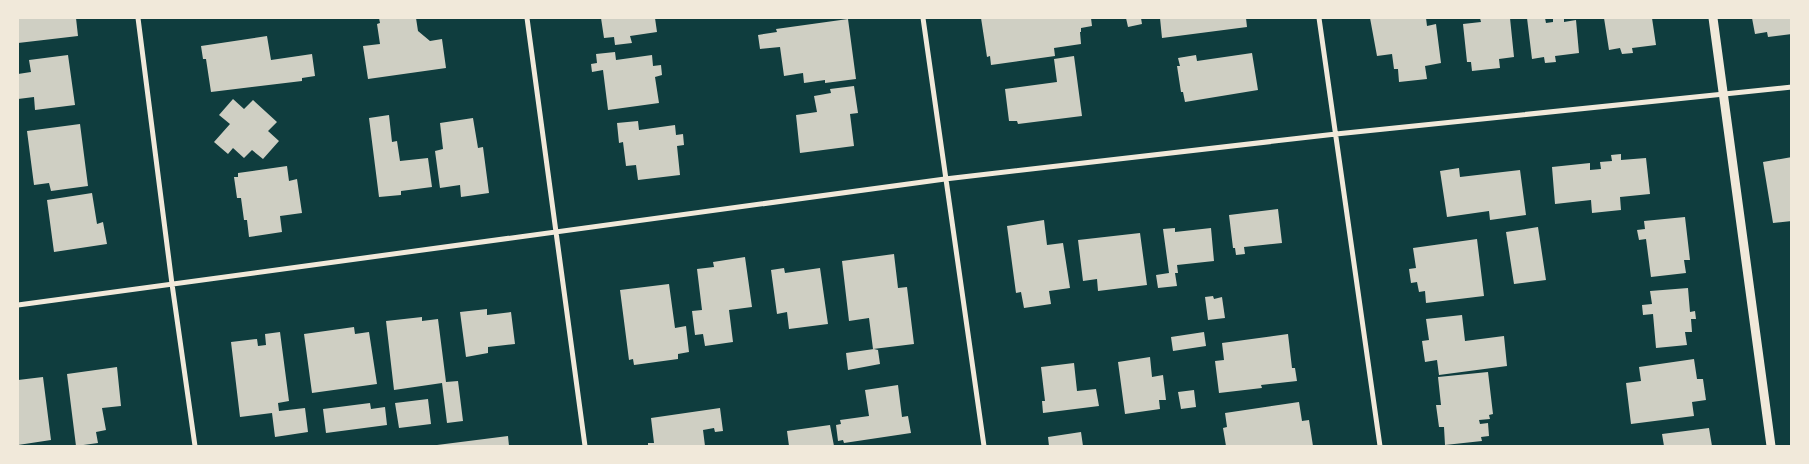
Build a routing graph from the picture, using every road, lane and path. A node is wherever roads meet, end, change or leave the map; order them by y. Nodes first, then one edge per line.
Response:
1 (138, 18) edge
2 (527, 18) edge
3 (923, 18) edge
4 (1319, 18) edge
5 (1713, 18) edge
6 (1792, 87) edge
7 (1723, 94) junction
8 (1336, 134) junction
9 (945, 180) junction
10 (555, 232) junction
11 (172, 284) junction
12 (18, 305) edge
13 (195, 446) edge
14 (585, 446) edge
15 (984, 446) edge
16 (1380, 446) edge
17 (1770, 446) edge

1 - 11 street
2 - 10 street
3 - 9 street
4 - 8 street
5 - 7 street
6 - 7 street
7 - 8 street
7 - 17 street
8 - 9 street
8 - 16 street
9 - 10 street
9 - 15 street
10 - 11 street
10 - 14 street
11 - 12 street
11 - 13 street

